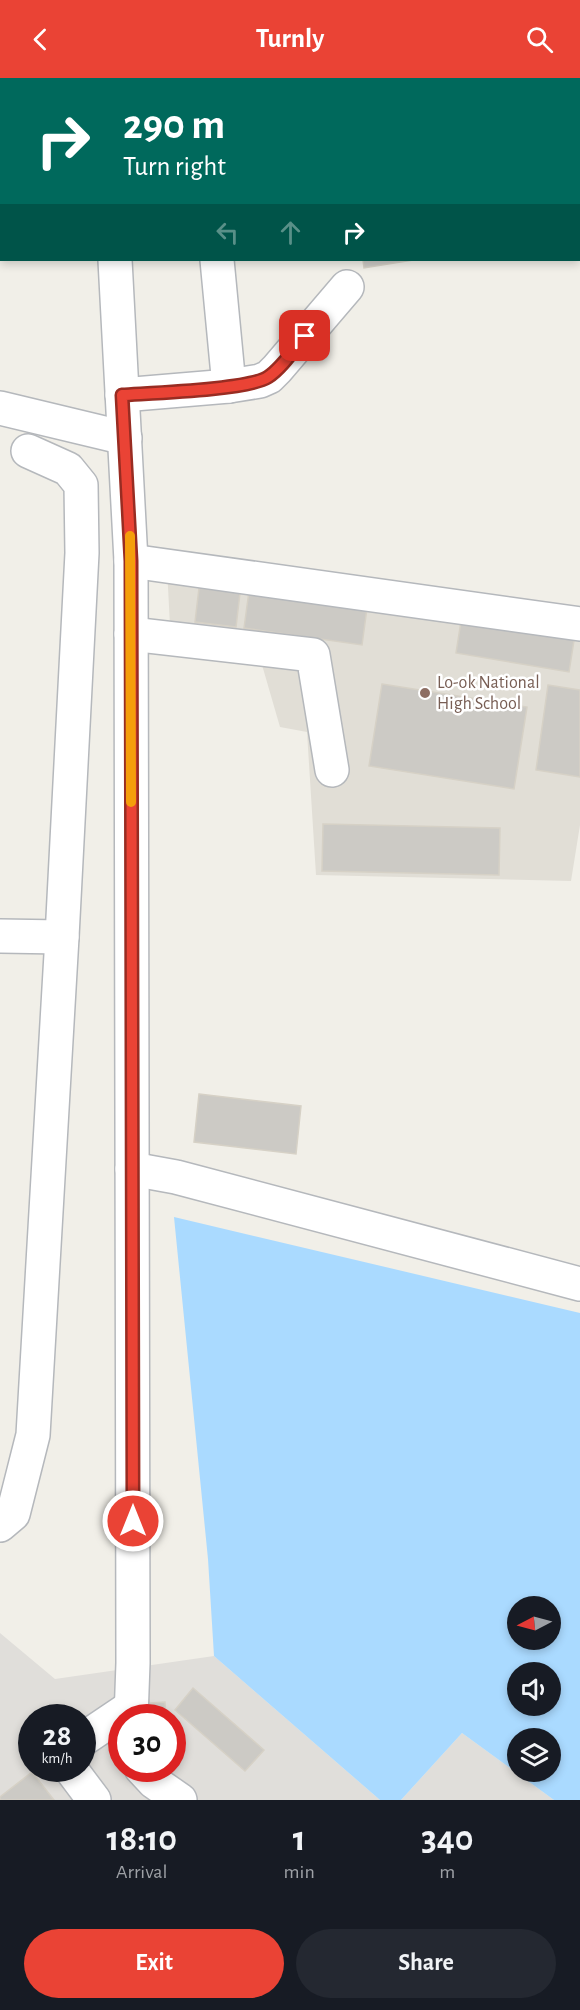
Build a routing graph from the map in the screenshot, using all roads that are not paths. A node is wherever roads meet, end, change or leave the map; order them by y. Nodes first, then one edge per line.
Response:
1 (115, 261) edge
2 (217, 261) edge
3 (347, 287) dead end
4 (229, 386) junction
5 (122, 395) junction
6 (0, 408) edge
7 (47, 419) junction
8 (125, 438) junction
9 (14, 450) edge
10 (131, 561) junction
11 (580, 624) edge
12 (131, 634) junction
13 (332, 770) dead end
14 (0, 936) edge
15 (62, 938) junction
16 (132, 1169) junction
17 (580, 1284) edge
18 (0, 1524) edge
19 (131, 1704) edge
20 (80, 1782) edge
21 (154, 1782) edge
22 (177, 1799) edge
23 (94, 1800) edge

1 - 5 street
2 - 4 street
3 - 4 street
4 - 5 street
5 - 8 street
6 - 7 street
7 - 8 street
7 - 9 street
8 - 10 street
9 - 15 street
10 - 11 street
10 - 12 street
12 - 13 street
12 - 16 street
14 - 15 street
15 - 18 street
16 - 17 street
16 - 19 street
20 - 23 street
21 - 22 street

